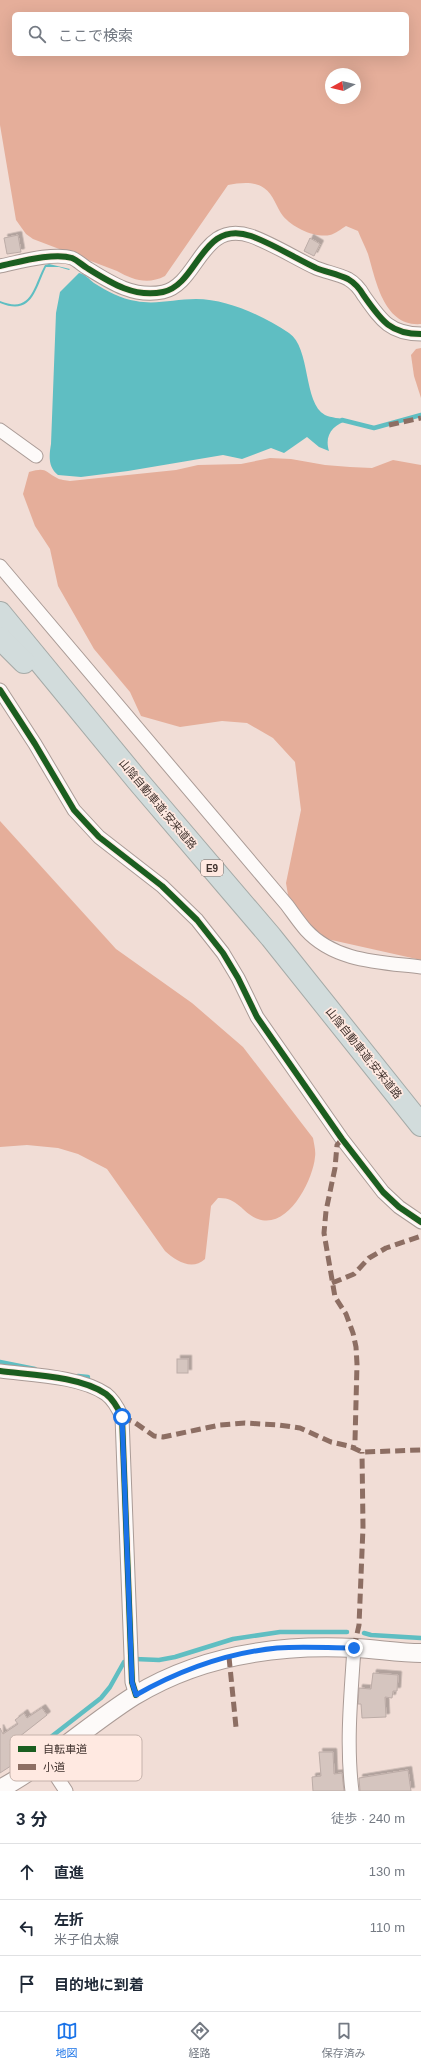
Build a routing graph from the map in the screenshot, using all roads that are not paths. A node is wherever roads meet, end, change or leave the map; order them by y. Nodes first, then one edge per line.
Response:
1 (0, 266) edge
2 (421, 334) edge
3 (0, 430) edge
4 (36, 456) dead end
5 (0, 566) edge
6 (0, 602) edge
7 (0, 613) edge
8 (0, 638) edge
9 (46, 670) junction
10 (0, 690) edge
11 (138, 781) junction
12 (421, 967) edge
13 (421, 1125) edge
14 (421, 1222) edge
15 (0, 1371) edge
16 (354, 1648) junction
17 (421, 1652) edge
18 (136, 1695) junction
19 (79, 1735) edge
20 (12, 1781) edge
21 (59, 1781) edge
22 (0, 1789) edge
23 (66, 1791) edge
24 (352, 1791) edge

1 - 2 street
3 - 4 street
5 - 12 street
6 - 9 highway
7 - 9 highway, 山陰自動車道;安来道路 / E9
8 - 11 highway
9 - 11 highway, 山陰自動車道;安来道路 / E9
10 - 14 street
11 - 13 highway, 山陰自動車道;安来道路 / E9
15 - 18 street
16 - 17 main road
16 - 18 main road
16 - 24 street
18 - 19 main road
20 - 22 main road
21 - 23 street

